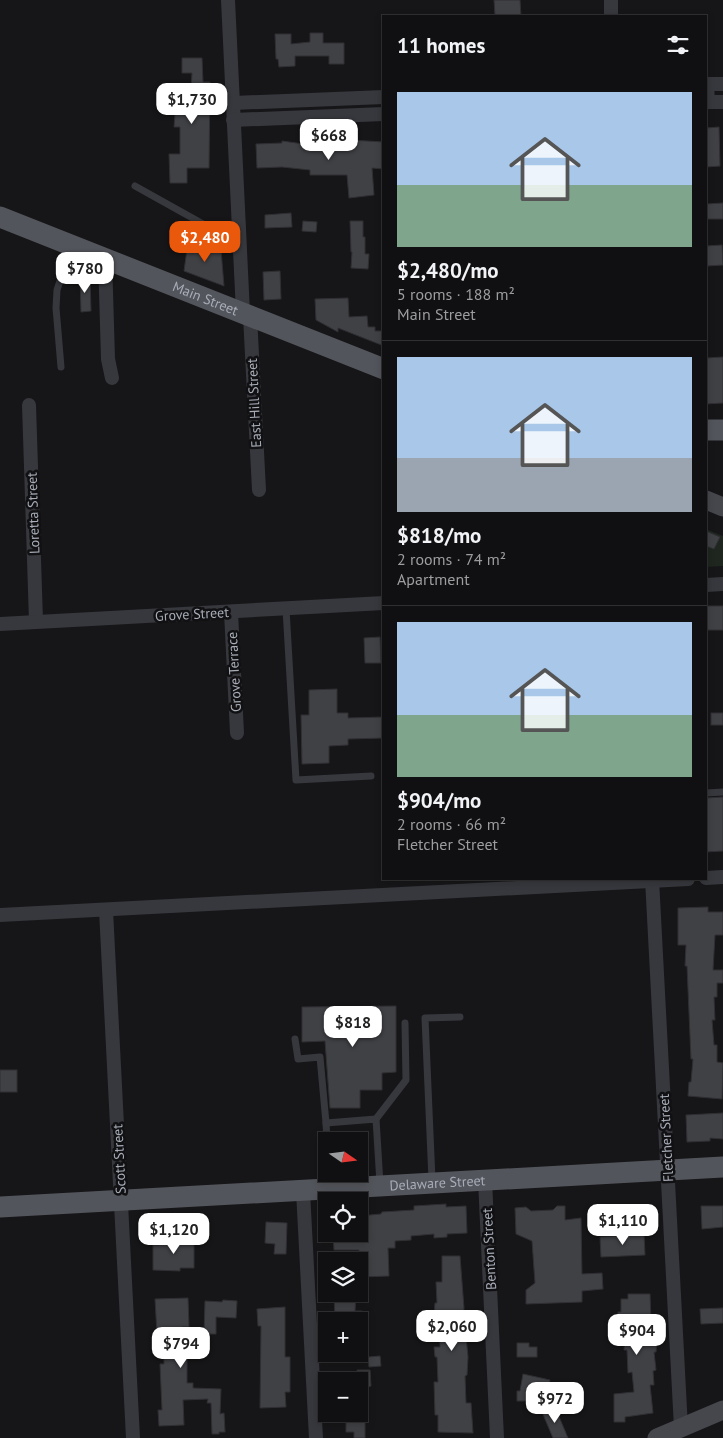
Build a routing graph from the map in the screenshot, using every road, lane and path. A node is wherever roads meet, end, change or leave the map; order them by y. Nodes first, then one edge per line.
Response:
1 (228, 0) edge
2 (611, 0) edge
3 (612, 15) edge
4 (707, 84) edge
5 (723, 84) edge
6 (382, 97) edge
7 (329, 100) junction
8 (707, 102) edge
9 (723, 102) edge
10 (232, 103) junction
11 (382, 114) edge
12 (329, 116) junction
13 (233, 120) junction
14 (135, 186) dead end
15 (0, 217) edge
16 (240, 244) junction
17 (72, 245) junction
18 (105, 258) junction
19 (247, 315) junction
20 (61, 367) dead end
21 (382, 368) edge
22 (112, 378) dead end
23 (29, 405) dead end
24 (707, 430) edge
25 (723, 430) edge
26 (258, 490) dead end
27 (707, 500) edge
28 (723, 507) edge
29 (723, 584) edge
30 (707, 585) edge
31 (382, 603) edge
32 (286, 609) junction
33 (231, 612) junction
34 (36, 621) junction
35 (0, 624) edge
36 (237, 732) dead end
37 (371, 776) dead end
38 (723, 792) edge
39 (707, 793) edge
40 (723, 877) edge
41 (707, 878) edge
42 (653, 880) edge
43 (106, 910) junction
44 (0, 915) edge
45 (460, 1017) dead end
46 (405, 1024) dead end
47 (295, 1039) dead end
48 (376, 1119) junction
49 (326, 1123) junction
50 (326, 1132) edge
51 (723, 1167) edge
52 (667, 1170) junction
53 (485, 1180) junction
54 (432, 1183) junction
55 (380, 1186) junction
56 (303, 1190) junction
57 (121, 1200) junction
58 (0, 1207) edge
59 (723, 1410) edge
60 (682, 1428) junction
61 (133, 1438) edge
62 (316, 1438) edge
63 (497, 1438) edge
64 (657, 1438) edge

1 - 10 street, East Hill Street
2 - 3 street
4 - 5 street
4 - 8 street
6 - 7 street
7 - 10 street
7 - 12 street
8 - 9 street
10 - 13 street, East Hill Street
11 - 12 street
12 - 13 street
13 - 16 street, East Hill Street
14 - 16 lane
15 - 17 main road, Main Street
16 - 19 street, East Hill Street
17 - 18 main road, Main Street
17 - 20 lane
18 - 19 main road, Main Street
18 - 22 street
19 - 21 main road, Main Street
19 - 26 street, East Hill Street
23 - 34 street, Loretta Street
24 - 25 main road
27 - 28 street
29 - 30 street
31 - 32 street, Grove Street
32 - 33 street, Grove Street
32 - 37 lane
33 - 34 street, Grove Street
33 - 36 street, Grove Terrace
34 - 35 street, Grove Street
38 - 39 lane
40 - 41 street
42 - 43 street
42 - 52 street, Fletcher Street
43 - 44 street
43 - 57 street, Scott Street
45 - 54 lane
46 - 48 lane
47 - 49 lane
48 - 49 lane
48 - 55 lane
49 - 50 lane
51 - 52 main road, Delaware Street
52 - 53 main road, Delaware Street
52 - 60 street, Fletcher Street
53 - 54 main road, Delaware Street
53 - 63 street, Benton Street
54 - 55 main road, Delaware Street
55 - 56 main road, Delaware Street
56 - 57 main road, Delaware Street
56 - 62 street
57 - 58 main road, Delaware Street
57 - 61 street, Scott Street
59 - 60 street
60 - 64 street

